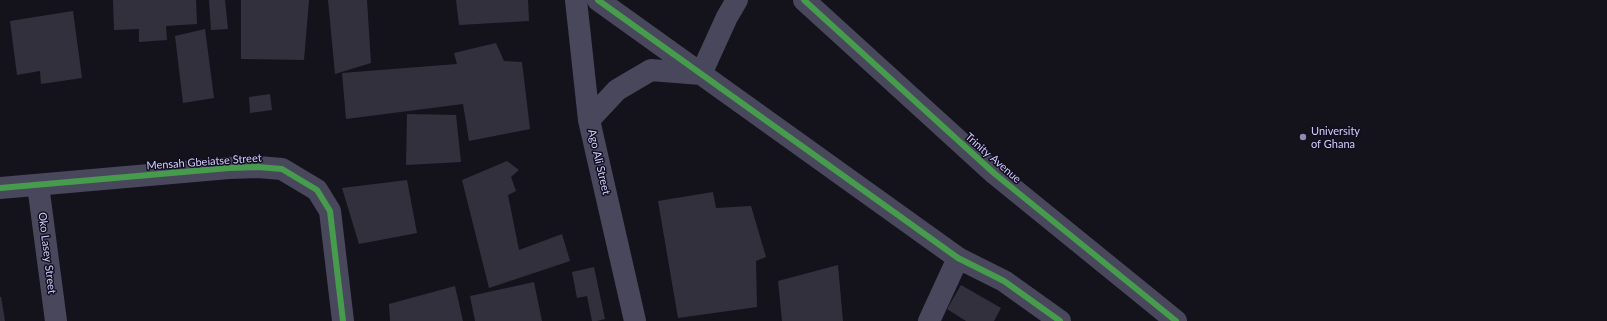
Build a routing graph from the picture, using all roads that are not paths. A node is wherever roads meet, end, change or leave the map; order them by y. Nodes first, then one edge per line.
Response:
1 (576, 0) edge
2 (598, 0) edge
3 (737, 0) edge
4 (804, 0) edge
5 (701, 74) junction
6 (589, 120) junction
7 (38, 184) junction
8 (0, 188) edge
9 (958, 258) junction
10 (56, 321) edge
11 (343, 321) edge
12 (635, 321) edge
13 (929, 321) edge
14 (1060, 321) edge
15 (1176, 321) edge

1 - 6 street, Ago Ali Street
2 - 5 street
3 - 5 street
4 - 15 street, Trinity Avenue
5 - 6 street
5 - 9 street
6 - 12 street, Ago Ali Street
7 - 8 street, Mensah Gbeiatse Street
7 - 10 street, Oko Lasey Street
7 - 11 street, Mensah Gbeiatse Street
9 - 13 street
9 - 14 street

